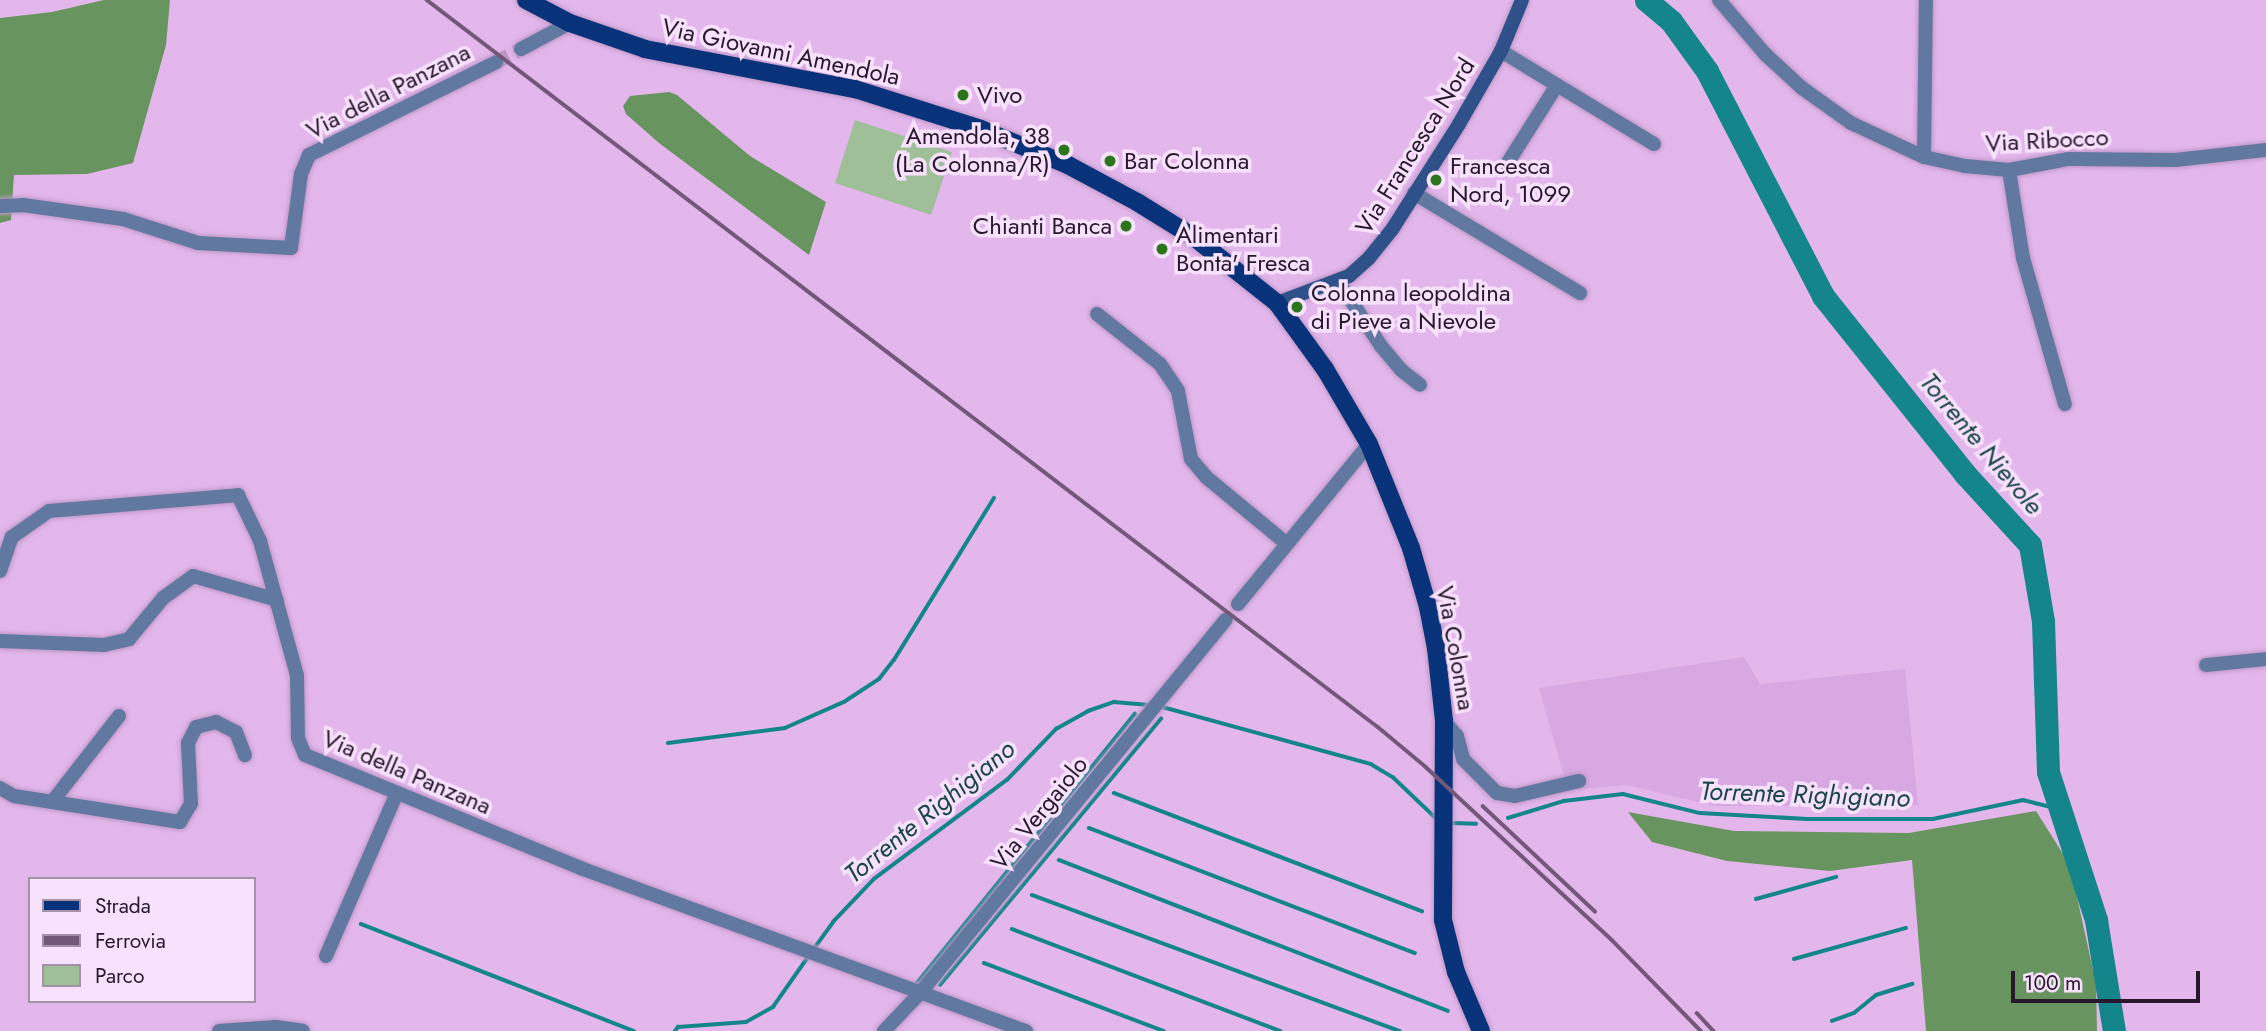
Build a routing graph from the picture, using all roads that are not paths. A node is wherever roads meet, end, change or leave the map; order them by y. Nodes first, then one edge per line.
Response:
1 (526, 0) edge
2 (1522, 0) edge
3 (1719, 0) edge
4 (1926, 0) edge
5 (570, 23) junction
6 (522, 49) tunnel mouth
7 (1501, 51) junction
8 (496, 62) tunnel mouth
9 (1557, 85) junction
10 (1654, 144) dead end
11 (2266, 150) edge
12 (1924, 157) junction
13 (1507, 164) dead end
14 (2009, 170) junction
15 (1415, 194) junction
16 (0, 206) edge
17 (1338, 281) junction
18 (1580, 293) dead end
19 (1277, 303) junction
20 (1097, 314) dead end
21 (1420, 385) dead end
22 (2065, 404) dead end
23 (1369, 444) junction
24 (1287, 544) junction
25 (0, 571) edge
26 (277, 600) junction
27 (1238, 604) dead end
28 (1226, 620) dead end
29 (0, 641) edge
30 (2266, 659) edge
31 (2206, 664) dead end
32 (120, 716) dead end
33 (245, 755) dead end
34 (1455, 758) junction
35 (1579, 780) dead end
36 (0, 788) edge
37 (397, 793) junction
38 (52, 802) junction
39 (326, 956) dead end
40 (921, 992) junction
41 (219, 1031) edge
42 (303, 1031) edge
43 (884, 1031) edge
44 (1026, 1031) edge
45 (1480, 1031) edge

1 - 5 main road, Via Giovanni Amendola
2 - 7 main road, Via Francesca Nord
3 - 12 street, Via Ribocco
4 - 12 street
5 - 6 street
5 - 19 main road, Via Giovanni Amendola
7 - 9 street
7 - 15 main road, Via Francesca Nord
8 - 16 street, Via della Panzana
9 - 10 street
9 - 13 street
11 - 14 street, Via Ribocco
12 - 14 street, Via Ribocco
14 - 22 street
15 - 17 main road, Via Francesca Nord
15 - 18 street
17 - 19 main road, Via Francesca Nord
17 - 21 street
19 - 23 main road, Via Colonna
20 - 24 street
23 - 24 street
23 - 34 main road, Via Colonna
24 - 27 street
25 - 26 street, Via della Panzana
26 - 29 street
26 - 37 street, Via della Panzana
28 - 40 street, Via Vergaiolo
30 - 31 street
32 - 38 street
33 - 38 street
34 - 35 street
34 - 45 main road, Via Colonna
36 - 38 street
37 - 39 street
37 - 40 street, Via della Panzana
40 - 43 street, Via Vergaiolo
40 - 44 street, Via della Panzana
41 - 42 street

